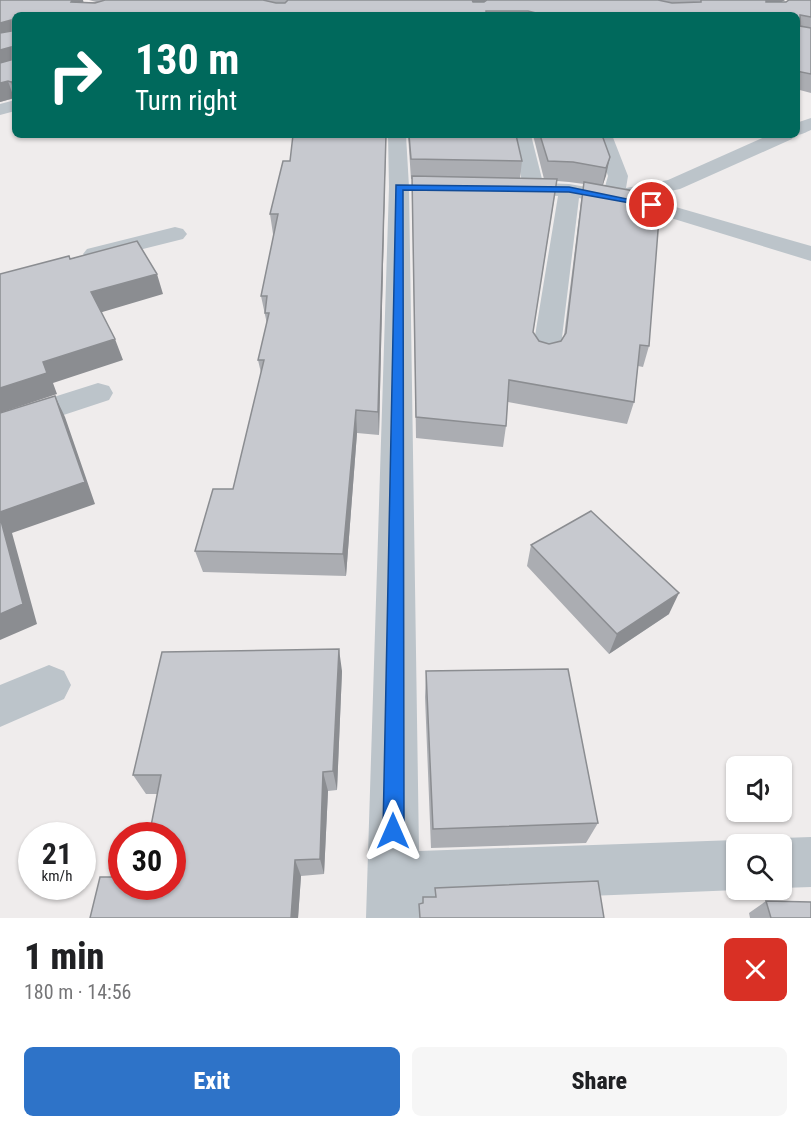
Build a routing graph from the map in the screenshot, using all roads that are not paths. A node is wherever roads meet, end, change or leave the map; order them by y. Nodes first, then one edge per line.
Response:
1 (398, 138) edge
2 (523, 138) edge
3 (604, 138) edge
4 (778, 138) edge
5 (489, 188) edge
6 (534, 189) junction
7 (569, 189) junction
8 (613, 198) junction
9 (175, 234) dead end
10 (811, 254) edge
11 (77, 259) edge
12 (546, 354) edge
13 (98, 393) dead end
14 (0, 425) edge
15 (49, 686) dead end
16 (0, 706) edge
17 (811, 862) edge
18 (792, 863) edge
19 (726, 866) edge
20 (393, 898) edge

1 - 20 street
2 - 6 street
3 - 8 street
4 - 8 street
5 - 6 street
6 - 7 street
7 - 8 street
7 - 12 street
8 - 10 street
9 - 11 street
13 - 14 street
15 - 16 street
17 - 18 street
19 - 20 street

